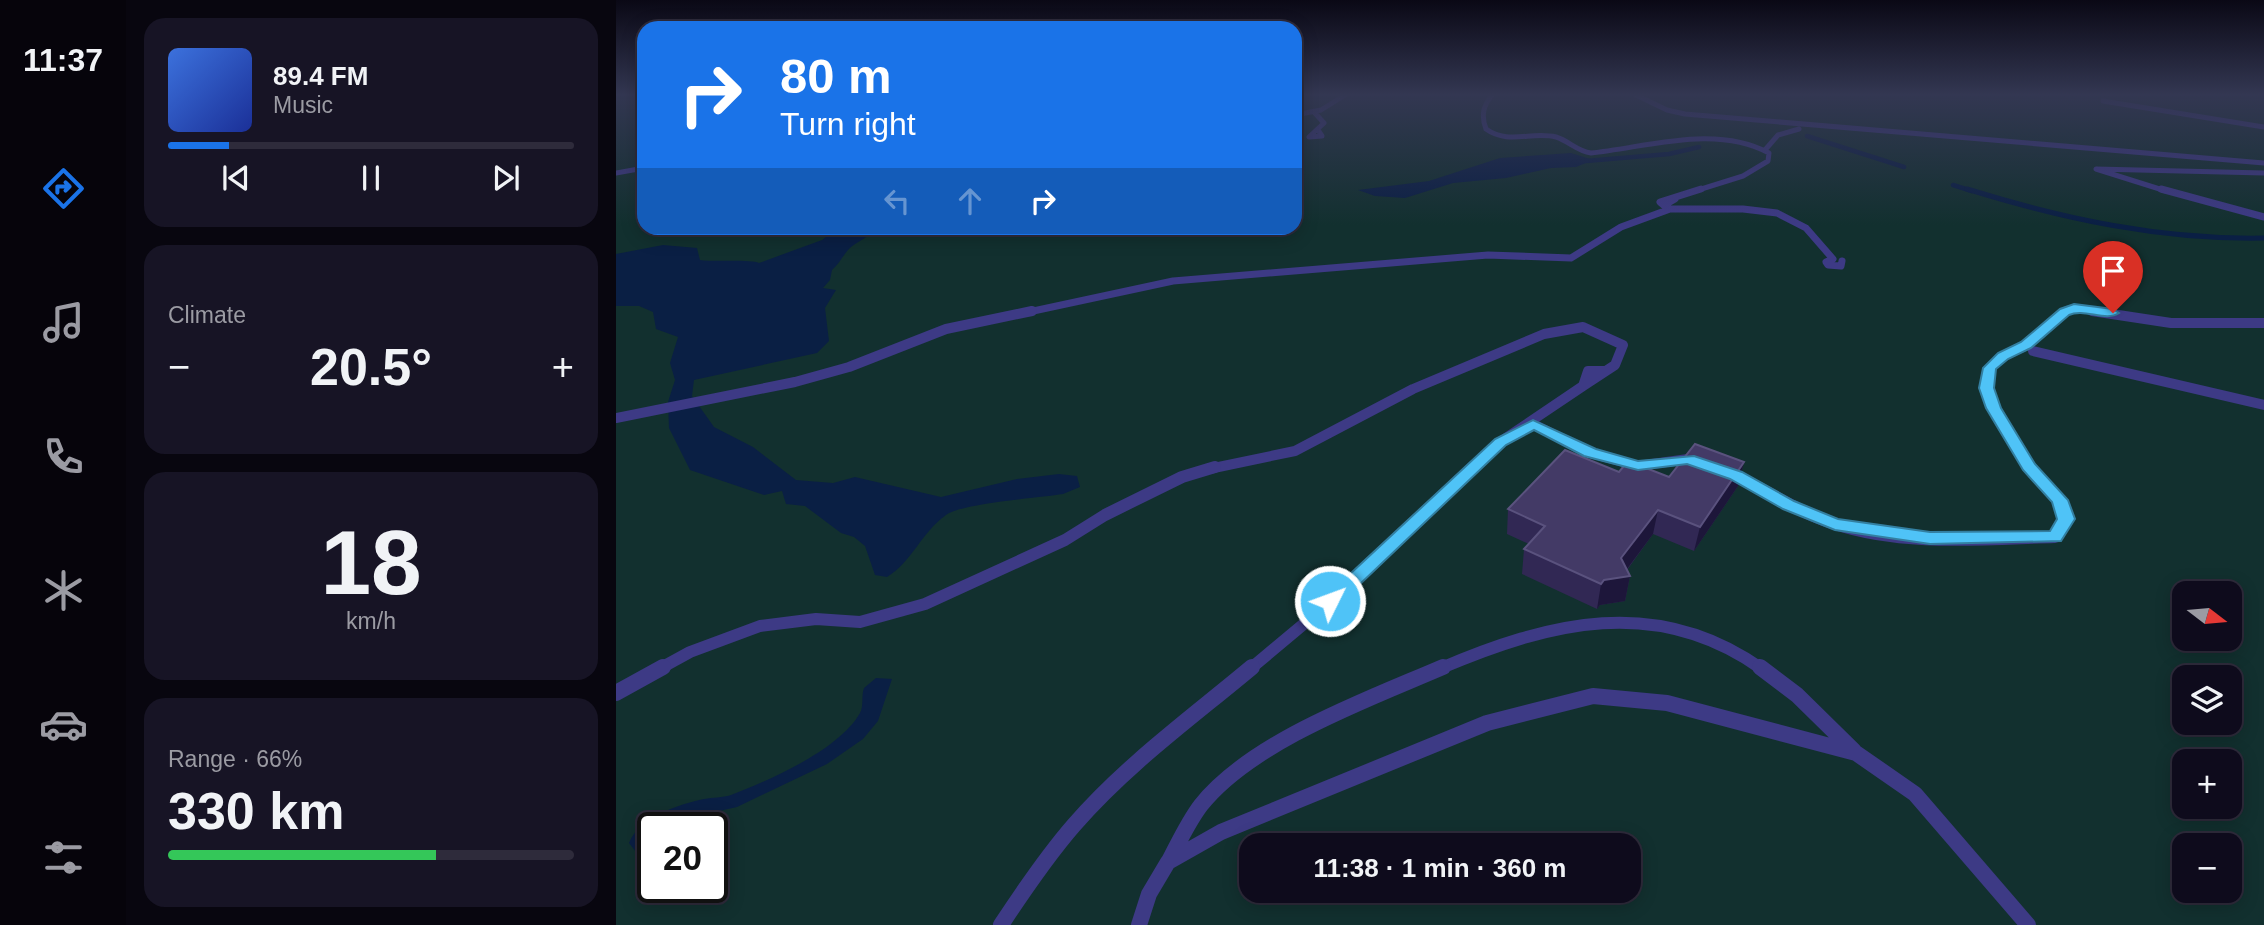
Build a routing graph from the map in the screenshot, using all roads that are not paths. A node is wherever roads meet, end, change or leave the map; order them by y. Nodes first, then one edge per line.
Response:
1 (1558, 138) edge
2 (1712, 138) edge
3 (1715, 138) edge
4 (1777, 138) edge
5 (1985, 138) edge
6 (1765, 150) junction
7 (2264, 163) edge
8 (637, 169) edge
9 (616, 173) edge
10 (2264, 173) edge
11 (1667, 208) junction
12 (2264, 217) edge
13 (1833, 260) dead end
14 (2264, 323) edge
15 (2033, 351) dead end
16 (2264, 405) edge
17 (616, 418) edge
18 (1533, 424) junction
19 (616, 693) edge
20 (1856, 753) junction
21 (1168, 862) junction
22 (1001, 925) edge
23 (1139, 925) edge
24 (2028, 925) edge

1 - 2 lane
3 - 6 lane
4 - 6 lane
5 - 7 lane
6 - 11 lane
8 - 9 lane
10 - 12 lane
11 - 13 lane
11 - 17 lane
14 - 18 lane
15 - 16 lane
18 - 19 lane
18 - 22 lane
20 - 21 lane
20 - 21 lane
20 - 24 lane
21 - 23 lane

